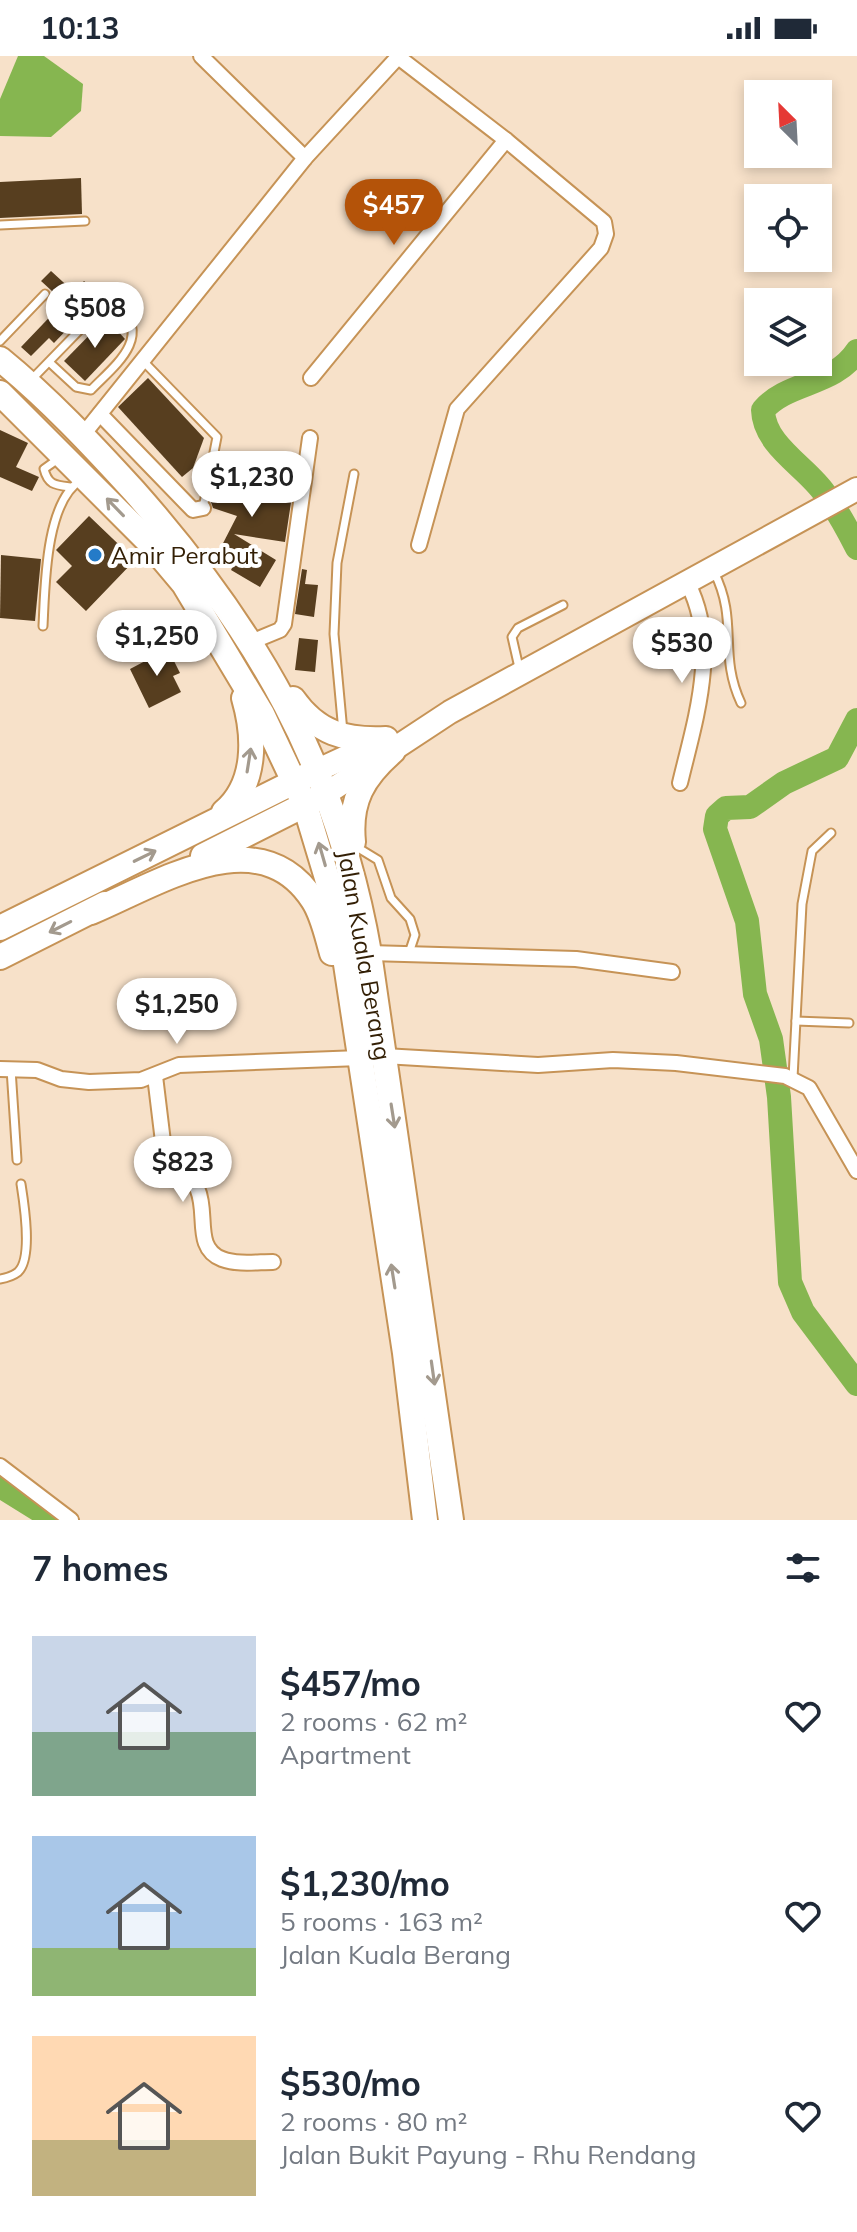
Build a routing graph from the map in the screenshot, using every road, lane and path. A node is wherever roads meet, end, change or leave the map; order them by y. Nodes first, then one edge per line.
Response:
1 (201, 56) edge
2 (398, 56) edge
3 (506, 140) junction
4 (305, 158) junction
5 (85, 221) dead end
6 (0, 225) edge
7 (45, 294) dead end
8 (0, 341) edge
9 (142, 361) junction
10 (49, 362) junction
11 (14, 371) edge
12 (311, 378) dead end
13 (91, 390) junction
14 (4, 404) edge
15 (103, 411) junction
16 (82, 436) junction
17 (310, 438) dead end
18 (130, 445) junction
19 (54, 462) junction
20 (110, 464) junction
21 (34, 466) dead end
22 (354, 474) dead end
23 (78, 482) junction
24 (853, 492) edge
25 (203, 508) joint
26 (419, 545) dead end
27 (713, 570) junction
28 (688, 584) junction
29 (563, 605) dead end
30 (43, 626) dead end
31 (251, 642) junction
32 (229, 655) junction
33 (520, 674) junction
34 (741, 703) dead end
35 (344, 738) junction
36 (389, 745) junction
37 (318, 770) junction
38 (295, 782) junction
39 (680, 783) dead end
40 (327, 793) junction
41 (305, 805) junction
42 (210, 824) junction
43 (831, 833) dead end
44 (353, 844) junction
45 (357, 886) junction
46 (91, 912) junction
47 (0, 928) edge
48 (369, 953) junction
49 (409, 953) junction
50 (0, 957) edge
51 (672, 972) dead end
52 (796, 1021) junction
53 (849, 1023) dead end
54 (356, 1028) junction
55 (372, 1057) junction
56 (6, 1069) edge
57 (155, 1076) junction
58 (789, 1077) junction
59 (17, 1160) dead end
60 (857, 1171) edge
61 (21, 1184) dead end
62 (273, 1262) dead end
63 (0, 1279) edge
64 (0, 1466) edge
65 (71, 1520) edge
66 (425, 1520) edge
67 (451, 1520) edge

1 - 4 street
2 - 3 street
2 - 4 street
3 - 12 street
3 - 26 street
4 - 9 street
5 - 6 lane
7 - 8 lane
9 - 15 street
9 - 25 lane
10 - 11 lane
10 - 13 lane
10 - 13 lane
11 - 14 highway
11 - 16 highway, Jalan Kuala Berang
13 - 15 lane
14 - 19 highway, Jalan Kuala Berang
15 - 16 street
15 - 18 street
16 - 20 highway, Jalan Kuala Berang
17 - 31 street
18 - 20 street
18 - 25 street
19 - 21 lane
19 - 23 highway, Jalan Kuala Berang
20 - 31 highway, Jalan Kuala Berang
22 - 35 lane
23 - 30 lane
32 -> 23 highway, Jalan Kuala Berang
24 - 27 main road
27 - 28 main road
27 - 34 lane
28 - 33 main road
28 - 39 street
29 - 33 lane
31 - 35 highway
31 - 37 highway, Jalan Kuala Berang
32 - 38 highway, Jalan Kuala Berang
42 -> 32 highway
33 - 36 main road
35 - 36 highway
36 - 37 main road
36 - 40 main road
36 - 44 highway
37 - 38 highway
37 - 40 highway, Jalan Kuala Berang
38 - 41 highway, Jalan Kuala Berang
38 - 42 highway
40 - 41 highway
40 - 45 highway, Jalan Kuala Berang
41 - 46 highway
54 -> 41 highway, Jalan Kuala Berang
47 -> 42 highway
43 - 52 lane
44 - 45 highway
44 - 49 lane
45 - 48 highway, Jalan Kuala Berang
46 -> 50 highway
46 - 54 highway
48 - 49 street
48 - 55 highway, Jalan Kuala Berang
49 - 51 street
52 - 53 lane
52 - 58 lane
54 - 55 highway, Jalan Kuala Berang
55 - 57 street
55 - 58 street
66 -> 55 highway, Jalan Kuala Berang
55 -> 67 highway, Jalan Kuala Berang
56 - 57 street
56 - 59 lane
57 - 62 street
58 - 60 street
61 - 63 lane
64 - 65 street

